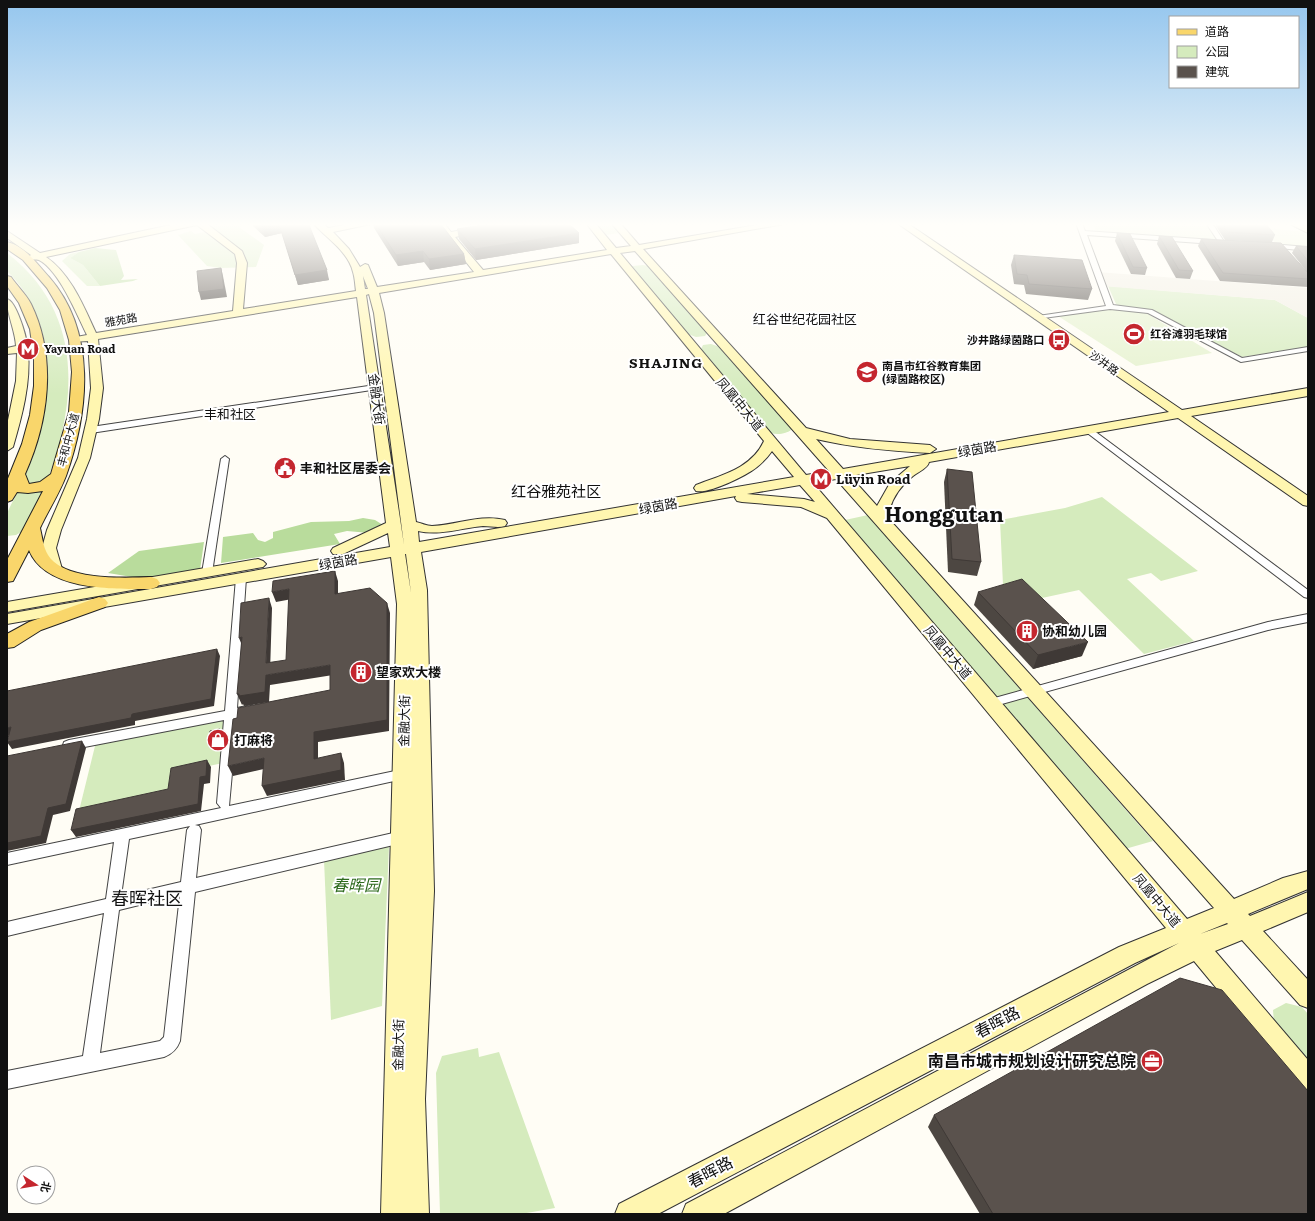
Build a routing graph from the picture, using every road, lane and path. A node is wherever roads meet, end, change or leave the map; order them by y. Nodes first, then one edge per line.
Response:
1 (8, 280) edge
2 (47, 280) edge
3 (62, 280) edge
4 (241, 280) edge
5 (362, 280) edge
6 (437, 280) edge
7 (637, 280) edge
8 (667, 280) edge
9 (983, 280) edge
10 (1100, 280) edge
11 (368, 291) junction
12 (7, 302) edge
13 (1110, 307) junction
14 (238, 312) junction
15 (1038, 318) junction
16 (86, 320) junction
17 (142, 328) junction
18 (93, 337) junction
19 (75, 340) junction
20 (39, 345) junction
21 (22, 349) junction
22 (1308, 350) edge
23 (7, 351) edge
24 (95, 351) junction
25 (1308, 384) edge
26 (375, 387) junction
27 (1308, 392) edge
28 (1173, 411) junction
29 (91, 430) junction
30 (1089, 430) junction
31 (801, 431) junction
32 (770, 440) junction
33 (7, 447) edge
34 (932, 453) junction
35 (226, 459) dead end
36 (836, 470) junction
37 (18, 475) junction
38 (58, 476) junction
39 (800, 476) junction
40 (704, 493) junction
41 (7, 497) edge
42 (1308, 502) edge
43 (834, 516) junction
44 (881, 520) junction
45 (32, 528) junction
46 (404, 538) junction
47 (54, 569) junction
48 (207, 573) junction
49 (7, 577) edge
50 (241, 578) junction
51 (151, 582) junction
52 (1308, 595) edge
53 (99, 603) junction
54 (7, 607) edge
55 (1308, 618) edge
56 (7, 619) edge
57 (7, 642) edge
58 (1034, 692) junction
59 (991, 702) junction
60 (266, 708) edge
61 (231, 714) junction
62 (56, 747) edge
63 (403, 780) junction
64 (224, 803) dead end
65 (194, 830) dead end
66 (122, 835) junction
67 (402, 837) junction
68 (7, 859) edge
69 (1308, 880) edge
70 (187, 886) junction
71 (1308, 902) edge
72 (112, 905) junction
73 (1238, 919) junction
74 (7, 929) edge
75 (1191, 939) junction
76 (1308, 997) edge
77 (90, 1064) junction
78 (1308, 1079) edge
79 (7, 1080) edge
80 (395, 1214) edge
81 (415, 1214) edge
82 (629, 1214) edge
83 (696, 1214) edge

1 - 20 main road
2 - 19 main road, 丰和中大道
3 - 16 main road
4 - 14 main road
5 - 11 main road, 金融大街
6 - 11 main road, 雅苑路
7 - 32 main road, 凤凰中大道
8 - 31 main road, 凤凰中大道
9 - 15 main road, 沙井路
10 - 13 street
11 - 14 main road, 雅苑路
11 - 26 main road, 金融大街
11 - 46 main road, 金融大街
12 - 21 main road
13 - 15 street
13 - 22 street
14 - 17 main road, 雅苑路
15 - 28 main road, 沙井路
16 - 17 main road
16 - 18 main road
17 - 18 main road, 雅苑路
17 - 24 main road
18 - 19 main road, 雅苑路
18 - 24 main road
19 - 38 main road, 丰和中大道
20 - 21 main road
20 - 37 main road
21 - 23 main road
21 - 33 main road
24 - 29 main road
25 - 28 main road, 绿茵路
26 - 29 street
26 - 46 main road, 金融大街
27 - 28 main road, 绿茵路
28 - 30 main road, 绿茵路
28 - 34 main road, 绿茵路
28 - 42 main road, 沙井路
29 - 47 main road
30 - 34 main road, 绿茵路
30 - 52 street
31 - 34 main road
31 - 36 main road, 凤凰中大道
32 - 39 main road, 凤凰中大道
32 - 40 main road
34 - 36 main road, 绿茵路
34 - 44 main road
35 - 48 street
36 - 39 main road, 绿茵路
36 - 44 main road, 凤凰中大道
37 - 38 main road
37 - 41 main road
38 - 45 main road, 丰和中大道
39 - 40 main road, 绿茵路
39 - 43 main road, 凤凰中大道
40 - 43 main road
40 - 46 main road, 绿茵路
40 - 46 main road, 绿茵路
43 - 59 main road, 凤凰中大道
44 - 58 main road, 凤凰中大道
45 - 47 main road
45 - 49 main road, 丰和中大道
46 - 48 main road, 绿茵路
46 - 50 main road, 绿茵路
46 - 63 main road, 金融大街
46 - 81 main road, 金融大街
47 - 51 main road
48 - 51 main road, 绿茵路
50 - 53 main road, 绿茵路
50 - 61 street
51 - 54 main road, 绿茵路
53 - 56 main road, 绿茵路
53 - 57 main road
55 - 58 street
58 - 59 street
58 - 73 main road, 凤凰中大道
59 - 75 main road, 凤凰中大道
60 - 61 street
61 - 62 street
61 - 64 street
63 - 66 street
63 - 67 main road, 金融大街
65 - 70 street
66 - 68 street
66 - 72 street
67 - 70 street
67 - 80 main road, 金融大街
69 - 73 main road, 春晖路
70 - 72 street
70 - 77 street
71 - 73 main road, 春晖路
72 - 74 street
72 - 77 street
73 - 75 main road, 春晖路
73 - 76 main road, 凤凰中大道
75 - 78 main road, 凤凰中大道
75 - 82 main road, 春晖路
75 - 83 main road, 春晖路
77 - 79 street

